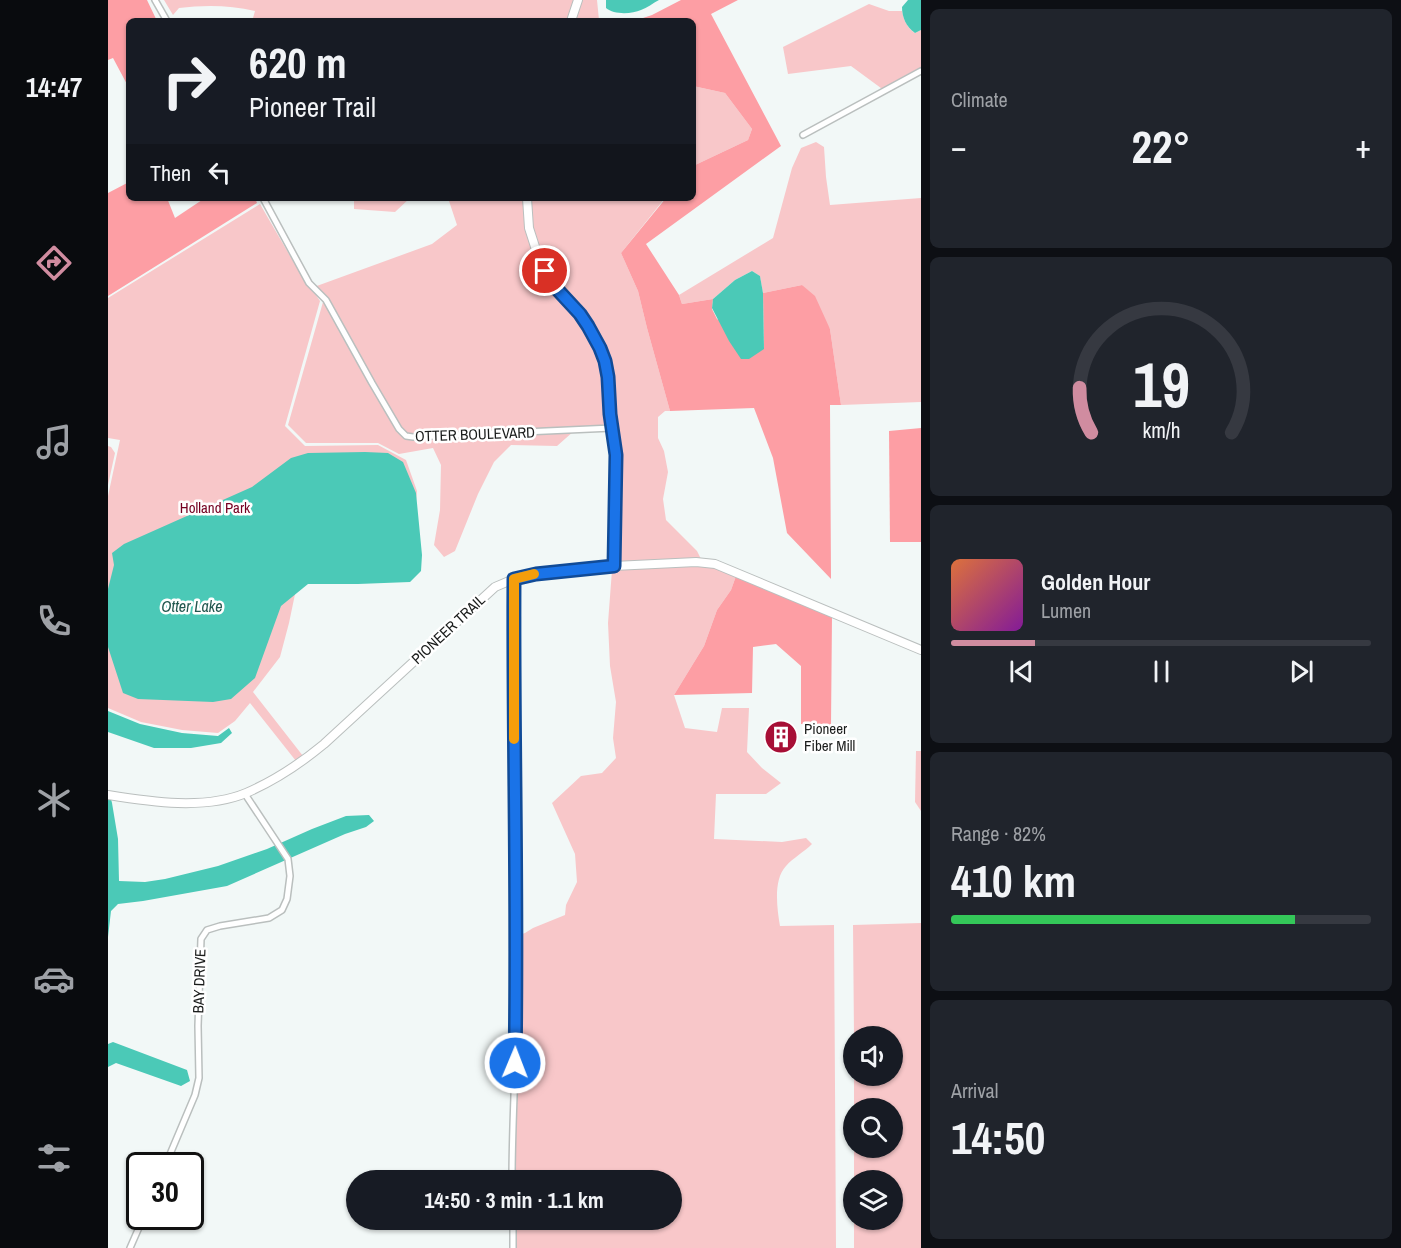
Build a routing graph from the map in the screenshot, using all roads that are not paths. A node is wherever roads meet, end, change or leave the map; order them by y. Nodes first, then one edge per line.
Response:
1 (155, 0) edge
2 (578, 0) edge
3 (165, 18) edge
4 (572, 18) edge
5 (921, 71) edge
6 (803, 135) dead end
7 (264, 201) edge
8 (527, 201) edge
9 (612, 428) junction
10 (614, 566) junction
11 (514, 579) junction
12 (921, 650) edge
13 (245, 794) junction
14 (110, 796) edge
15 (171, 1152) edge
16 (512, 1170) edge
17 (138, 1230) edge
18 (513, 1230) edge
19 (130, 1248) edge
20 (513, 1248) edge

1 - 3 street
2 - 4 street
5 - 6 street
7 - 9 street, OTTER BOULEVARD
8 - 9 street
9 - 10 street
10 - 11 street, PIONEER TRAIL
10 - 12 street, PIONEER TRAIL
11 - 13 street, PIONEER TRAIL
11 - 16 street
13 - 14 street, PIONEER TRAIL
13 - 15 street, BAY DRIVE
17 - 19 street
18 - 20 street

